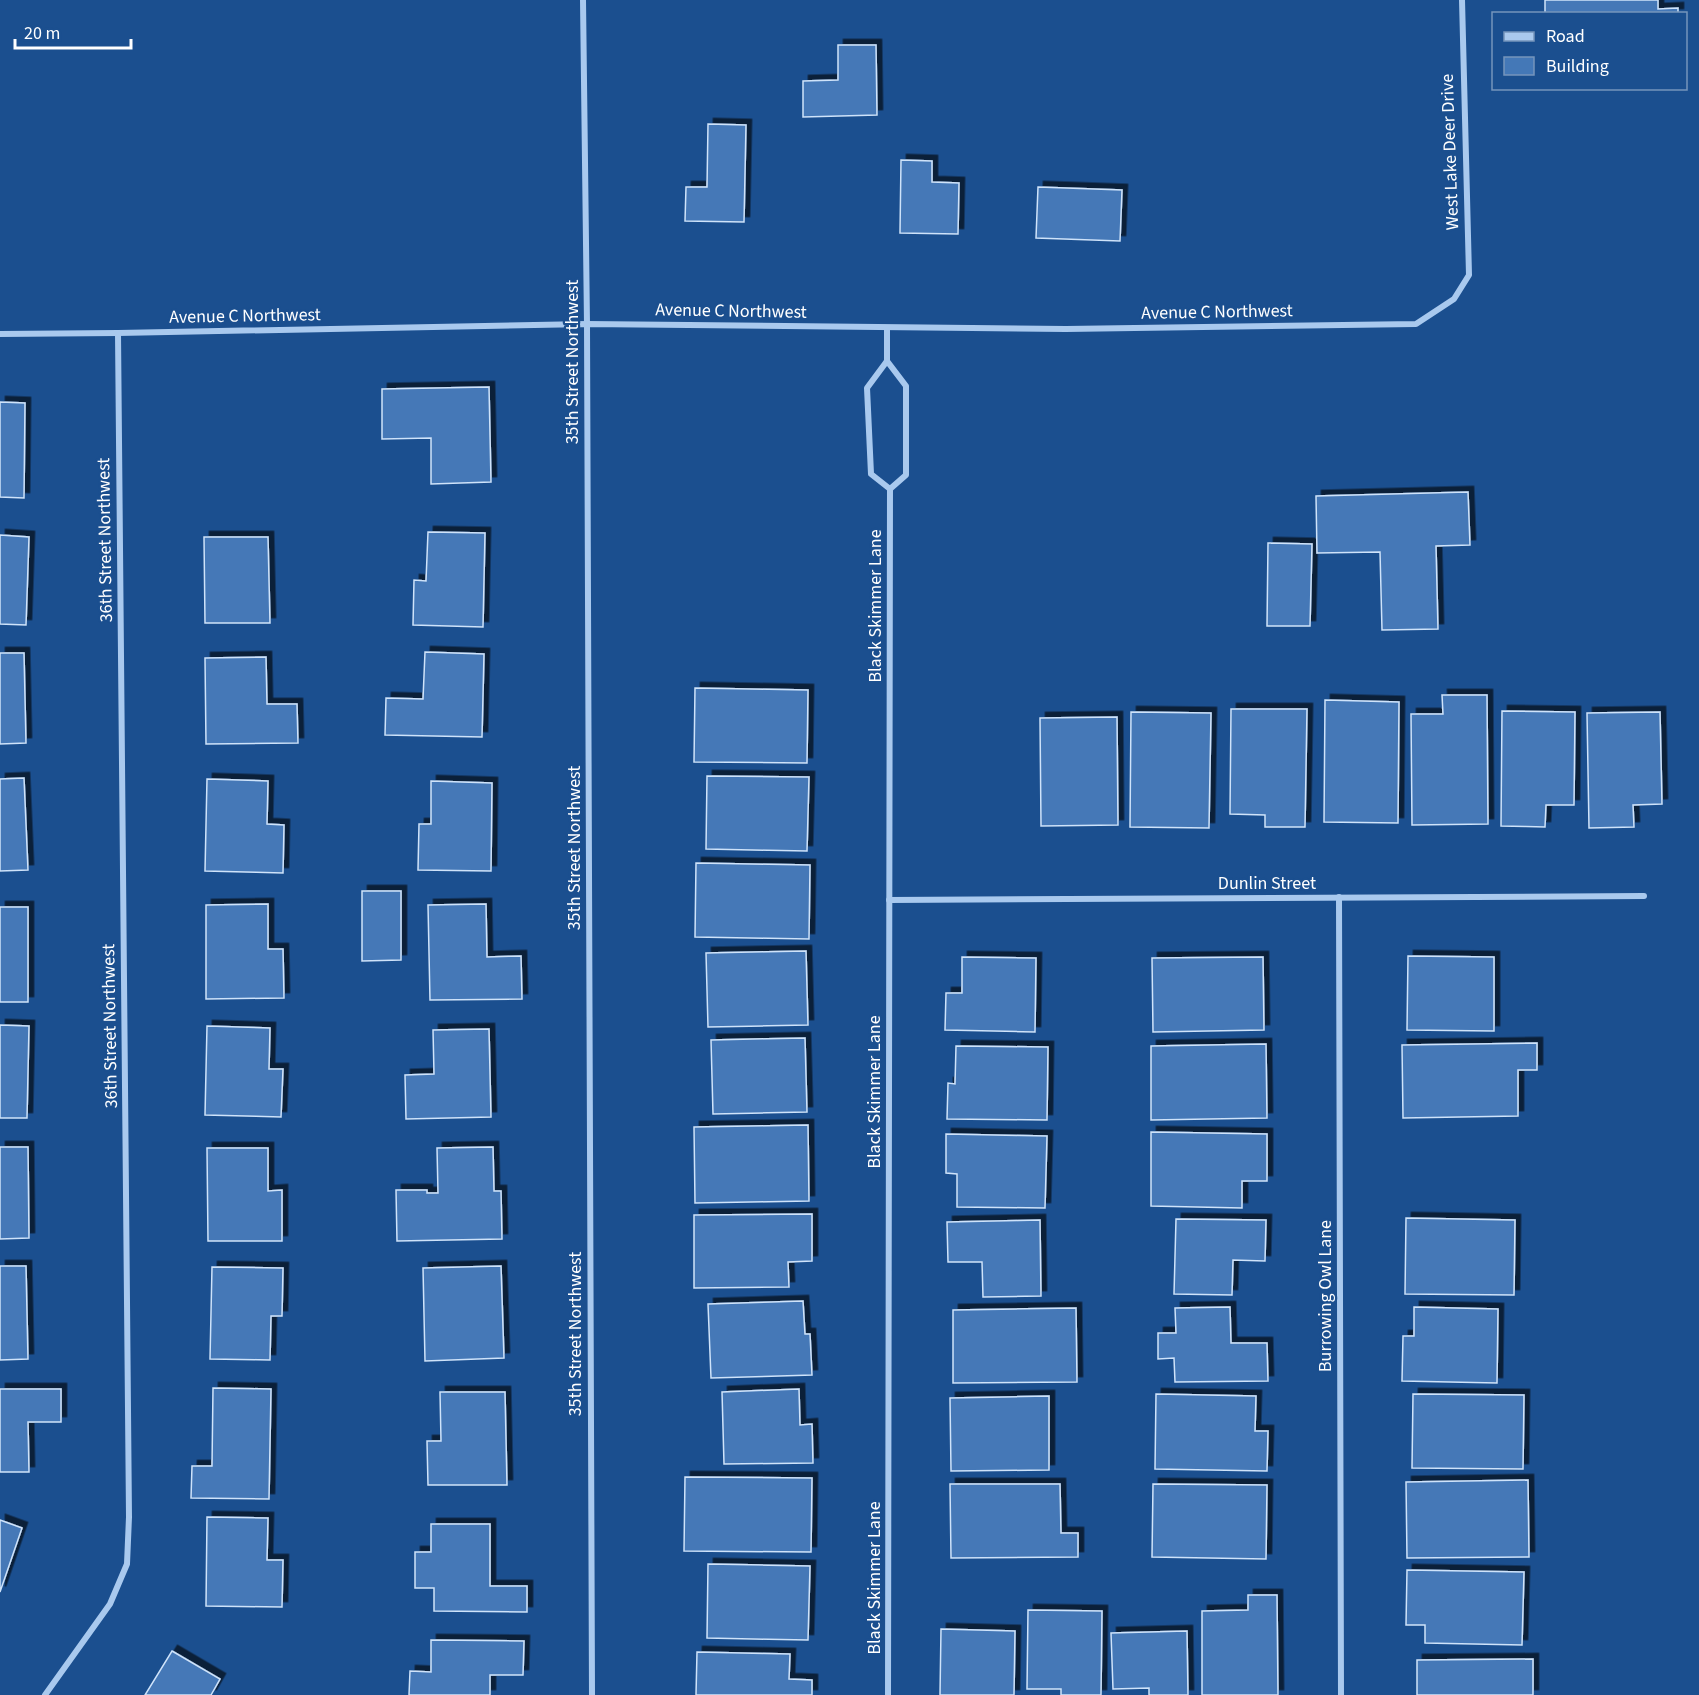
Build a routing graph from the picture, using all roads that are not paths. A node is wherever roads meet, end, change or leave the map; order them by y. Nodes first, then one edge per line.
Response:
1 (583, 0) edge
2 (1462, 0) edge
3 (1454, 299) joint
4 (587, 324) junction
5 (887, 328) junction
6 (118, 333) junction
7 (0, 334) edge
8 (887, 361) junction
9 (890, 489) junction
10 (1644, 896) dead end
11 (1339, 897) junction
12 (889, 900) junction
13 (45, 1695) edge
14 (591, 1695) edge
15 (888, 1695) edge
16 (1341, 1695) edge

1 - 4 street, 35th Street Northwest
2 - 3 street, West Lake Deer Drive
3 - 5 street, Avenue C Northwest
4 - 5 street, Avenue C Northwest
4 - 6 street, Avenue C Northwest
4 - 14 street, 35th Street Northwest
5 - 8 street
6 - 7 street, Avenue C Northwest
6 - 13 street, 36th Street Northwest
8 - 9 street
8 - 9 street
9 - 12 street, Black Skimmer Lane
10 - 11 street, Dunlin Street
11 - 12 street, Dunlin Street
11 - 16 street, Burrowing Owl Lane
12 - 15 street, Black Skimmer Lane

